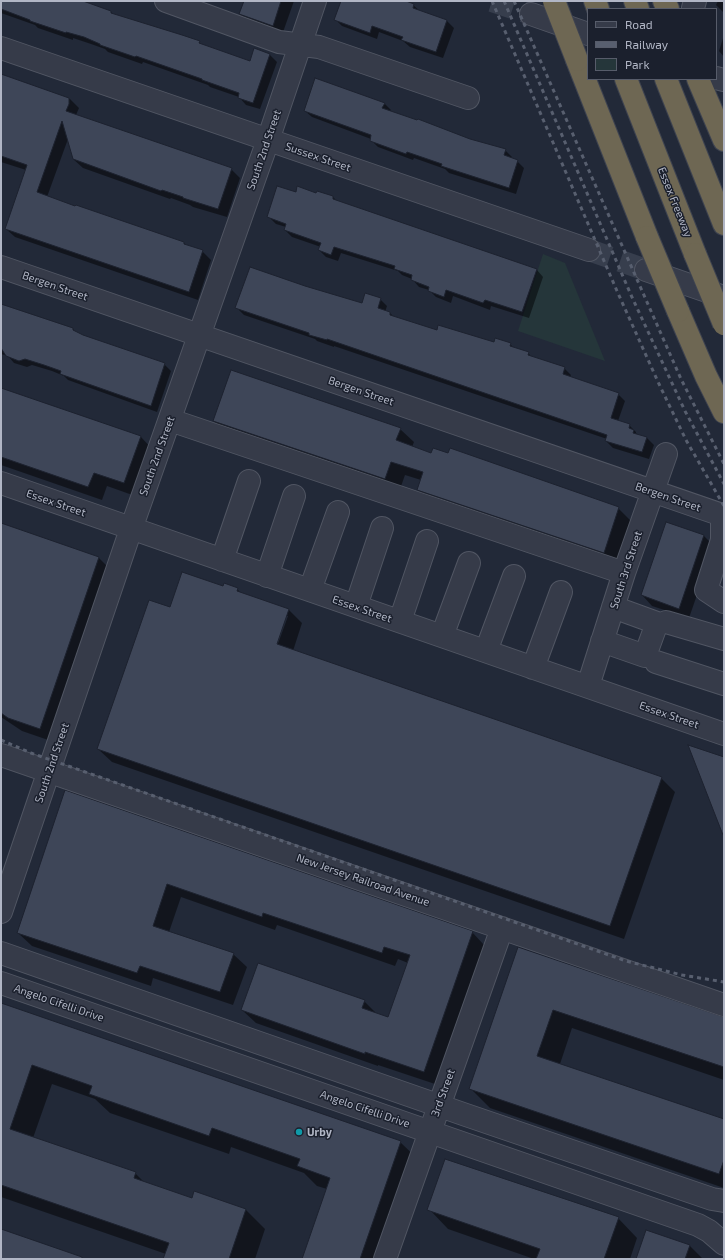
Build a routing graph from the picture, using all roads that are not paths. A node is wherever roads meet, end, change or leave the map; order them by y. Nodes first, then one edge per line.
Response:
1 (166, 1) edge
2 (315, 1) edge
3 (554, 1) edge
4 (531, 14) tunnel mouth
5 (587, 34) edge
6 (301, 45) junction
7 (1, 48) edge
8 (626, 80) edge
9 (698, 80) edge
10 (669, 86) edge
11 (468, 98) dead end
12 (268, 140) junction
13 (724, 140) edge
14 (724, 224) edge
15 (590, 250) tunnel mouth
16 (1, 267) edge
17 (646, 270) tunnel mouth
18 (724, 297) edge
19 (724, 324) edge
20 (200, 335) junction
21 (724, 412) edge
22 (170, 420) junction
23 (666, 454) dead end
24 (249, 481) dead end
25 (1, 483) edge
26 (652, 491) junction
27 (294, 496) dead end
28 (338, 512) dead end
29 (382, 528) dead end
30 (131, 529) junction
31 (427, 541) dead end
32 (222, 560) junction
33 (469, 563) dead end
34 (624, 573) junction
35 (267, 576) junction
36 (514, 576) dead end
37 (310, 590) junction
38 (561, 592) dead end
39 (724, 602) edge
40 (356, 606) junction
41 (613, 607) junction
42 (400, 622) junction
43 (666, 622) dead end
44 (442, 636) junction
45 (724, 639) edge
46 (602, 641) junction
47 (486, 651) junction
48 (656, 662) dead end
49 (533, 668) junction
50 (724, 684) edge
51 (588, 686) junction
52 (724, 734) edge
53 (1, 755) edge
54 (49, 772) junction
55 (1, 912) edge
56 (502, 928) junction
57 (1, 953) edge
58 (1, 983) edge
59 (724, 1005) edge
60 (439, 1106) junction
61 (429, 1132) junction
62 (724, 1201) edge
63 (724, 1244) edge
64 (385, 1259) edge

1 - 6 street
2 - 6 street, South 2nd Street
3 - 21 highway, bridge
4 - 5 street
6 - 11 street
6 - 12 street, South 2nd Street
7 - 12 street, Sussex Street
8 - 19 highway, Essex Freeway, bridge
9 - 13 highway
10 - 14 highway
12 - 15 street, Sussex Street
12 - 20 street, South 2nd Street
16 - 20 street, Bergen Street
17 - 18 street
20 - 22 street, South 2nd Street
20 - 26 street, Bergen Street
22 - 30 street, South 2nd Street
22 - 34 street
23 - 26 street, South 3rd Street
24 - 32 street
25 - 30 street, Essex Street
26 - 34 street, South 3rd Street
26 - 39 street, Bergen Street
27 - 35 street
28 - 37 street
29 - 40 street
30 - 32 street, Essex Street
30 - 54 street, South 2nd Street
31 - 42 street
32 - 35 street, Essex Street
33 - 44 street
34 - 41 street, South 3rd Street
35 - 37 street, Essex Street
36 - 47 street
37 - 40 street, Essex Street
38 - 49 street
40 - 42 street, Essex Street
41 - 46 street, South 3rd Street
41 - 46 street
42 - 44 street, Essex Street
43 - 45 street
44 - 47 street, Essex Street
46 - 51 street, South 3rd Street
47 - 49 street, Essex Street
48 - 50 street
49 - 51 street, Essex Street
51 - 52 street, Essex Street
53 - 54 street, New Jersey Railroad Avenue
54 - 55 street, South 2nd Street
54 - 56 street, New Jersey Railroad Avenue
56 - 59 street, New Jersey Railroad Avenue
56 - 60 street, 3rd Street
57 - 60 street
58 - 61 street, Angelo Cifelli Drive
60 - 61 street, 3rd Street
60 - 62 street
61 - 63 street, Angelo Cifelli Drive
61 - 64 street, 3rd Street

